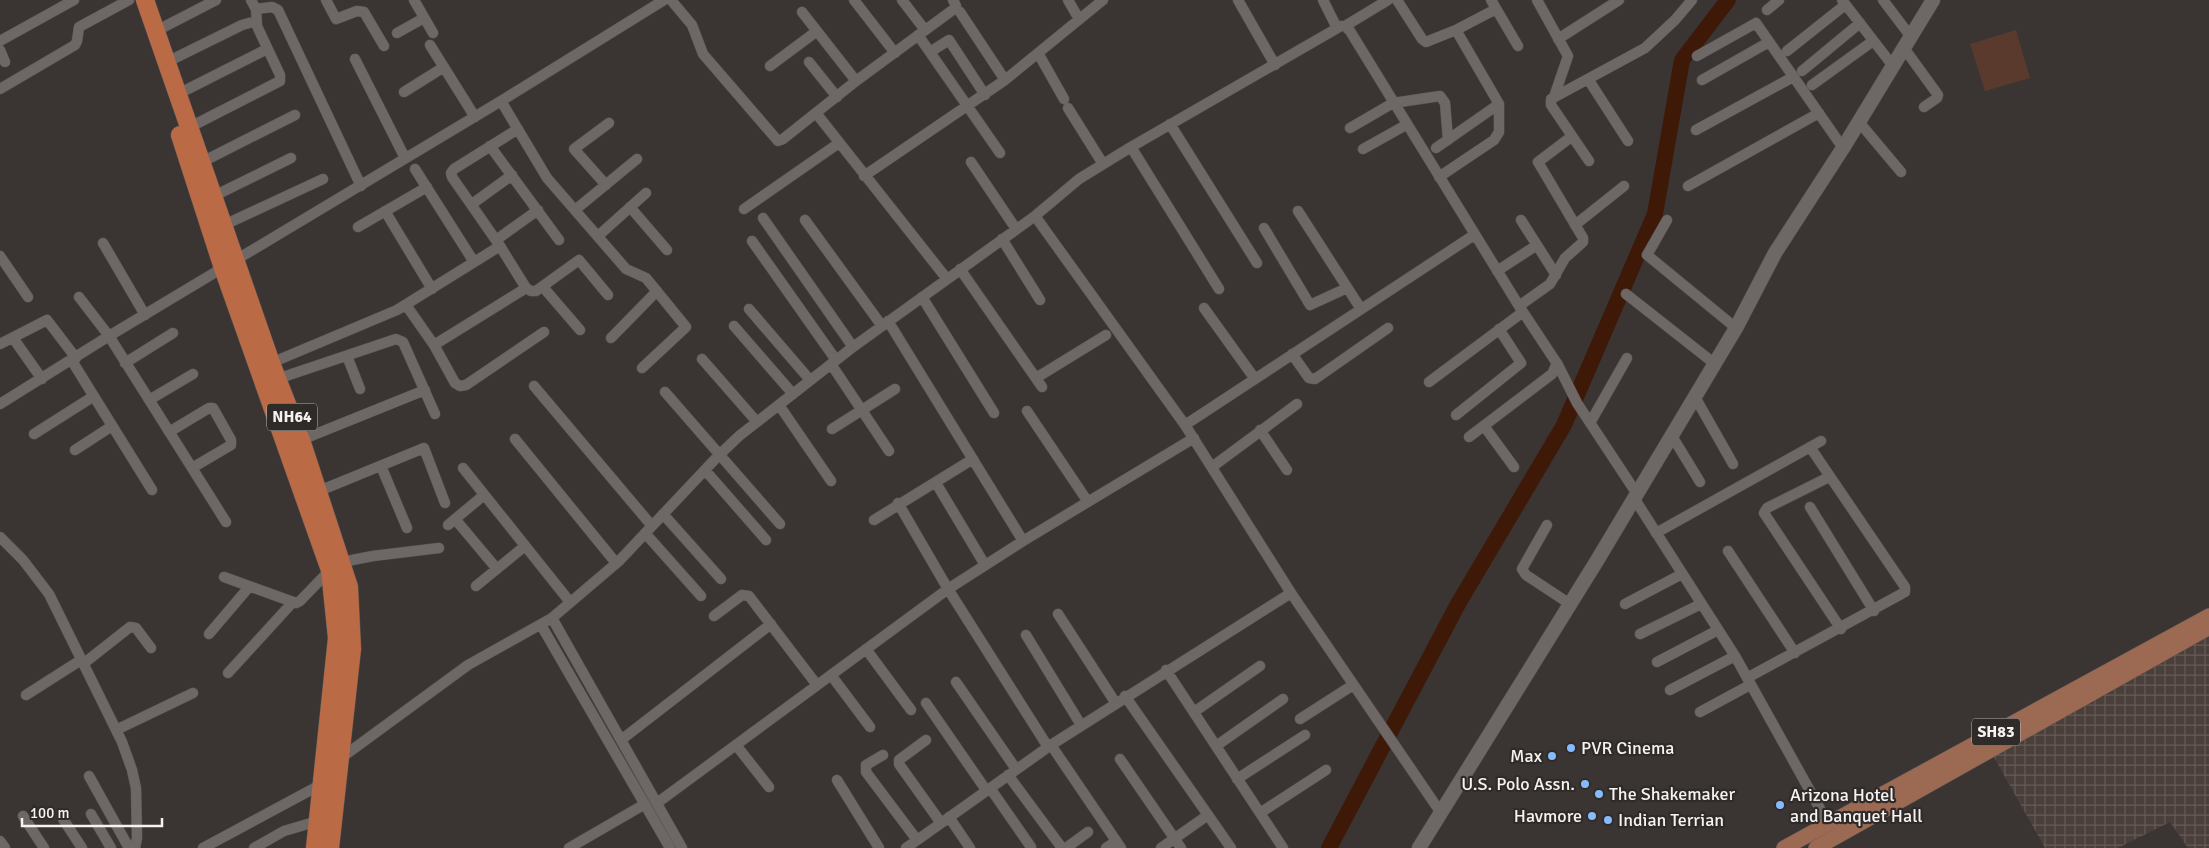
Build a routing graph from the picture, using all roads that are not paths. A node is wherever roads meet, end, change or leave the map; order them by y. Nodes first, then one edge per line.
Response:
1 (74, 0) edge
2 (129, 0) edge
3 (135, 0) edge
4 (145, 0) edge
5 (216, 0) edge
6 (326, 0) edge
7 (414, 0) edge
8 (664, 0) edge
9 (671, 0) edge
10 (854, 0) edge
11 (902, 0) edge
12 (953, 0) edge
13 (1068, 0) edge
14 (1103, 0) edge
15 (1238, 0) edge
16 (1323, 0) edge
17 (1367, 0) edge
18 (1388, 0) edge
19 (1397, 0) edge
20 (1550, 0) edge
21 (1619, 0) edge
22 (1692, 0) edge
23 (1779, 0) edge
24 (1882, 0) edge
25 (1933, 0) edge
26 (1844, 2) edge
27 (1538, 3) edge
28 (253, 4) edge
29 (1493, 4) edge
30 (1372, 10) junction
31 (1767, 10) dead end
32 (802, 12) dead end
33 (960, 12) dead end
34 (424, 18) junction
35 (1079, 19) junction
36 (256, 21) junction
37 (1860, 23) junction
38 (1341, 27) junction
39 (1456, 30) junction
40 (156, 31) junction
41 (817, 31) junction
42 (396, 33) dead end
43 (433, 33) dead end
44 (922, 33) junction
45 (1558, 39) junction
46 (0, 41) edge
47 (1873, 41) junction
48 (1769, 42) junction
49 (1907, 42) junction
50 (430, 45) dead end
51 (384, 46) dead end
52 (1518, 46) dead end
53 (268, 49) junction
54 (0, 50) edge
55 (1787, 51) dead end
56 (930, 52) junction
57 (895, 53) junction
58 (1038, 53) junction
59 (1697, 56) dead end
60 (355, 59) dead end
61 (5, 62) dead end
62 (167, 62) junction
63 (809, 62) dead end
64 (1275, 65) junction
65 (770, 66) dead end
66 (1893, 66) junction
67 (444, 67) junction
68 (1797, 74) junction
69 (1588, 79) junction
70 (1005, 80) junction
71 (1702, 80) dead end
72 (856, 81) junction
73 (1812, 84) dead end
74 (0, 89) edge
75 (404, 92) dead end
76 (178, 94) junction
77 (985, 95) junction
78 (837, 97) junction
79 (1554, 97) junction
80 (501, 101) junction
81 (1393, 103) junction
82 (1498, 104) junction
83 (968, 107) junction
84 (1924, 107) dead end
85 (816, 113) junction
86 (1818, 113) junction
87 (295, 115) dead end
88 (475, 117) junction
89 (1859, 122) junction
90 (609, 123) dead end
91 (1170, 124) junction
92 (1406, 125) junction
93 (190, 127) junction
94 (1350, 128) dead end
95 (518, 129) junction
96 (1696, 130) dead end
97 (1571, 137) junction
98 (1448, 140) junction
99 (1628, 141) dead end
100 (839, 143) junction
101 (490, 146) junction
102 (1131, 147) junction
103 (1362, 148) dead end
104 (1436, 148) dead end
105 (1843, 148) junction
106 (1000, 153) dead end
107 (291, 158) dead end
108 (406, 158) junction
109 (637, 159) dead end
110 (202, 162) junction
111 (971, 162) dead end
112 (1589, 162) dead end
113 (1103, 164) junction
114 (415, 169) dead end
115 (1901, 172) dead end
116 (512, 175) junction
117 (864, 176) junction
118 (1439, 177) junction
119 (323, 179) dead end
120 (606, 184) junction
121 (360, 186) junction
122 (1624, 186) dead end
123 (1688, 186) dead end
124 (427, 187) junction
125 (646, 192) dead end
126 (214, 196) junction
127 (472, 204) junction
128 (630, 207) junction
129 (744, 209) dead end
130 (538, 210) junction
131 (575, 210) junction
132 (385, 211) junction
133 (1298, 211) dead end
134 (1035, 216) junction
135 (763, 218) dead end
136 (805, 220) dead end
137 (1521, 220) dead end
138 (1667, 220) dead end
139 (224, 225) junction
140 (1575, 225) junction
141 (358, 227) dead end
142 (1264, 228) dead end
143 (1016, 229) junction
144 (1474, 234) junction
145 (598, 236) junction
146 (1002, 239) junction
147 (559, 240) dead end
148 (752, 241) dead end
149 (103, 243) dead end
150 (498, 243) junction
151 (1537, 245) junction
152 (666, 250) dead end
153 (0, 256) edge
154 (474, 262) junction
155 (1257, 263) dead end
156 (230, 265) junction
157 (960, 269) junction
158 (1497, 271) junction
159 (1556, 275) junction
160 (947, 279) junction
161 (543, 287) junction
162 (526, 288) junction
163 (1347, 288) junction
164 (432, 289) junction
165 (1218, 289) dead end
166 (657, 291) junction
167 (1626, 294) dead end
168 (608, 295) dead end
169 (79, 296) dead end
170 (28, 297) dead end
171 (922, 297) junction
172 (1040, 300) dead end
173 (406, 305) junction
174 (1204, 308) dead end
175 (750, 309) dead end
176 (1361, 309) junction
177 (1521, 309) junction
178 (145, 315) junction
179 (885, 324) junction
180 (734, 326) dead end
181 (1388, 328) dead end
182 (1736, 328) junction
183 (1500, 329) junction
184 (580, 330) dead end
185 (544, 332) dead end
186 (173, 333) dead end
187 (1106, 335) dead end
188 (109, 336) junction
189 (12, 338) junction
190 (611, 338) dead end
191 (0, 344) edge
192 (434, 345) junction
193 (853, 347) junction
194 (1292, 354) junction
195 (347, 356) junction
196 (1627, 358) dead end
197 (74, 359) junction
198 (702, 359) dead end
199 (833, 362) junction
200 (125, 363) junction
201 (1558, 364) junction
202 (1715, 364) junction
203 (642, 368) dead end
204 (274, 371) junction
205 (193, 374) dead end
206 (42, 378) junction
207 (1255, 379) junction
208 (810, 380) junction
209 (1429, 382) dead end
210 (534, 386) dead end
211 (895, 388) dead end
212 (360, 389) dead end
213 (425, 390) junction
214 (665, 392) dead end
215 (792, 394) junction
216 (94, 396) junction
217 (1695, 397) junction
218 (149, 400) junction
219 (1, 401) edge
220 (1297, 404) dead end
221 (779, 405) junction
222 (862, 410) junction
223 (1027, 411) dead end
224 (994, 413) dead end
225 (436, 414) dead end
226 (1456, 415) dead end
227 (757, 422) junction
228 (1590, 423) junction
229 (1185, 425) junction
230 (112, 426) junction
231 (1484, 426) junction
232 (832, 429) dead end
233 (1260, 430) junction
234 (169, 432) junction
235 (34, 434) dead end
236 (1672, 436) junction
237 (1469, 437) dead end
238 (1194, 438) junction
239 (514, 439) dead end
240 (301, 440) junction
241 (1821, 441) dead end
242 (1810, 447) junction
243 (75, 450) dead end
244 (888, 450) dead end
245 (719, 455) junction
246 (973, 459) junction
247 (1733, 464) dead end
248 (381, 466) junction
249 (1212, 467) junction
250 (1514, 467) dead end
251 (192, 468) junction
252 (463, 468) dead end
253 (706, 470) junction
254 (1287, 470) dead end
255 (1829, 477) junction
256 (831, 481) dead end
257 (1700, 482) dead end
258 (936, 483) junction
259 (152, 490) dead end
260 (319, 491) junction
261 (484, 495) junction
262 (1636, 496) junction
263 (1088, 502) junction
264 (446, 503) dead end
265 (898, 503) junction
266 (1810, 507) dead end
267 (663, 514) junction
268 (874, 520) dead end
269 (226, 522) dead end
270 (780, 524) dead end
271 (1547, 525) dead end
272 (407, 528) dead end
273 (649, 529) junction
274 (1656, 533) junction
275 (0, 537) edge
276 (766, 540) dead end
277 (1023, 540) junction
278 (525, 546) junction
279 (439, 548) dead end
280 (1728, 552) dead end
281 (616, 563) junction
282 (985, 565) junction
283 (336, 566) junction
284 (497, 569) junction
285 (1682, 574) junction
286 (224, 577) dead end
287 (721, 579) dead end
288 (476, 586) dead end
289 (249, 587) junction
290 (948, 589) junction
291 (1290, 593) junction
292 (702, 596) dead end
293 (570, 602) junction
294 (292, 603) junction
295 (1570, 604) junction
296 (1625, 604) dead end
297 (1701, 604) junction
298 (1874, 611) junction
299 (1058, 614) dead end
300 (714, 616) dead end
301 (2209, 616) edge
302 (552, 618) junction
303 (542, 624) junction
304 (771, 624) junction
305 (2209, 628) edge
306 (1840, 629) junction
307 (1718, 630) junction
308 (209, 634) dead end
309 (1640, 634) dead end
310 (1026, 635) dead end
311 (151, 648) dead end
312 (866, 649) junction
313 (1795, 653) junction
314 (1734, 656) junction
315 (82, 662) junction
316 (1657, 662) dead end
317 (1260, 666) dead end
318 (1166, 670) junction
319 (228, 673) dead end
320 (831, 674) junction
321 (956, 682) dead end
322 (1748, 682) junction
323 (817, 685) junction
324 (1353, 685) junction
325 (1670, 690) dead end
326 (193, 693) dead end
327 (26, 695) dead end
328 (1125, 696) junction
329 (1283, 699) dead end
330 (1116, 702) junction
331 (926, 703) dead end
332 (911, 710) dead end
333 (1194, 712) junction
334 (1700, 712) dead end
335 (1300, 719) dead end
336 (1081, 725) junction
337 (870, 727) dead end
338 (116, 730) junction
339 (1305, 735) dead end
340 (622, 740) junction
341 (926, 740) dead end
342 (736, 745) junction
343 (1049, 746) junction
344 (1216, 746) junction
345 (883, 755) dead end
346 (341, 758) junction
347 (1120, 759) dead end
348 (1326, 770) dead end
349 (1012, 772) junction
350 (89, 776) dead end
351 (1238, 779) junction
352 (837, 780) dead end
353 (322, 784) junction
354 (769, 787) dead end
355 (988, 789) junction
356 (658, 803) junction
357 (645, 804) junction
358 (1260, 813) junction
359 (1441, 813) junction
360 (91, 814) dead end
361 (1208, 815) junction
362 (23, 816) dead end
363 (63, 819) dead end
364 (945, 820) junction
365 (318, 821) junction
366 (1829, 825) junction
367 (1088, 832) dead end
368 (918, 839) junction
369 (1174, 839) junction
370 (0, 841) edge
371 (1119, 844) edge
372 (1031, 847) edge
373 (4, 848) edge
374 (44, 848) edge
375 (82, 848) edge
376 (111, 848) edge
377 (129, 848) edge
378 (135, 848) edge
379 (203, 848) edge
380 (254, 848) edge
381 (315, 848) edge
382 (330, 848) edge
383 (569, 848) edge
384 (670, 848) edge
385 (682, 848) edge
386 (879, 848) edge
387 (906, 848) edge
388 (926, 848) edge
389 (970, 848) edge
390 (1062, 848) edge
391 (1066, 848) edge
392 (1106, 848) edge
393 (1161, 848) edge
394 (1181, 848) edge
395 (1231, 848) edge
396 (1283, 848) edge
397 (1419, 848) edge
398 (1784, 848) edge
399 (1816, 848) edge

1 - 46 street
2 - 74 street
3 - 156 highway, NH64
4 - 40 highway, NH64
5 - 40 street
6 - 51 street
7 - 34 street
8 - 80 street
9 - 85 street
10 - 57 street
11 - 44 street
12 - 44 street
13 - 35 street
14 - 35 street
15 - 64 street
16 - 38 street
17 - 30 street
18 - 30 street
19 - 39 street
20 - 27 street
21 - 45 street
22 - 69 street
23 - 31 street
24 - 49 street
25 - 49 street
26 - 37 street
26 - 55 street
27 - 45 street
28 - 36 street
28 - 121 street
29 - 39 street
29 - 52 street
30 - 38 street
32 - 41 street
33 - 70 street
34 - 42 street
34 - 43 street
35 - 58 street
36 - 53 street
36 - 62 street
37 - 47 street
37 - 68 street
38 - 64 street
38 - 81 street
39 - 82 street
40 - 62 highway, NH64
41 - 65 street
41 - 72 street
44 - 56 street
44 - 57 street
45 - 79 street
47 - 66 street
47 - 73 street
48 - 59 street
48 - 68 street
48 - 71 street
49 - 66 street
49 - 84 street
50 - 67 street
53 - 76 street
53 - 93 street
54 - 61 street
56 - 77 street
56 - 83 street
57 - 72 street
58 - 70 street
58 - 113 street
60 - 108 street
62 - 76 highway, NH64
63 - 78 street
64 - 91 street
66 - 89 street
67 - 75 street
67 - 88 street
68 - 86 street
68 - 96 street
69 - 79 street
69 - 99 street
70 - 77 street
72 - 78 street
76 - 93 highway, NH64
77 - 83 street
78 - 85 street
79 - 97 street
80 - 88 street
80 - 95 street
81 - 92 street
81 - 94 street
81 - 98 street
82 - 98 street
82 - 118 street
83 - 106 street
83 - 117 street
85 - 100 street
86 - 105 street
86 - 123 street
87 - 110 street
88 - 108 street
89 - 105 street
89 - 115 street
90 - 120 street
91 - 102 street
91 - 155 street
92 - 103 street
92 - 118 street
93 - 110 highway, NH64
95 - 101 street
95 - 131 street
97 - 112 street
97 - 140 street
98 - 104 street
100 - 117 street
100 - 129 street
101 - 116 street
101 - 127 street
102 - 113 street
102 - 165 street
105 - 182 street
107 - 126 street
108 - 121 street
109 - 120 street
110 - 126 highway, NH64
111 - 143 street
113 - 134 street
114 - 124 street
116 - 127 street
116 - 130 street
117 - 160 street
118 - 144 street
119 - 139 street
120 - 131 street
121 - 156 street
122 - 140 street
124 - 132 street
124 - 154 street
125 - 128 street
126 - 139 highway, NH64
127 - 150 street
128 - 145 street
128 - 152 street
130 - 147 street
130 - 150 street
131 - 145 street
132 - 141 street
132 - 164 street
133 - 163 street
134 - 143 street
134 - 229 street
135 - 193 street
136 - 179 street
137 - 151 street
138 - 182 street
139 - 156 highway, NH64
140 - 159 street
142 - 163 street
143 - 146 street
144 - 158 street
144 - 176 street
145 - 166 street
146 - 157 street
146 - 172 street
148 - 199 street
149 - 178 street
150 - 154 street
150 - 162 street
151 - 158 street
151 - 159 street
153 - 170 street
154 - 164 street
156 - 178 street
156 - 204 highway, NH64
156 - 283 highway, NH64
157 - 160 street
157 - 187 street
158 - 177 street
159 - 177 street
160 - 171 street
161 - 162 street
161 - 168 street
161 - 184 street
162 - 192 street
163 - 176 street
164 - 173 street
166 - 190 street
166 - 203 street
167 - 202 street
169 - 188 street
171 - 179 street
171 - 224 street
173 - 192 street
173 - 204 street
174 - 207 street
175 - 208 street
176 - 194 street
177 - 183 street
177 - 201 street
178 - 188 street
179 - 193 street
179 - 246 street
180 - 215 street
181 - 194 street
182 - 202 street
183 - 209 street
183 - 226 street
185 - 192 street
186 - 200 street
188 - 197 street
188 - 200 street
189 - 191 street
189 - 197 street
189 - 206 street
193 - 199 street
194 - 207 street
195 - 204 street
195 - 212 street
195 - 213 street
196 - 228 street
197 - 206 street
197 - 216 street
198 - 227 street
199 - 208 street
199 - 222 street
200 - 218 street
201 - 228 street
201 - 231 street
202 - 217 street
204 - 240 highway, NH64
205 - 218 street
206 - 219 street
207 - 229 street
208 - 215 street
210 - 273 street
211 - 222 street
213 - 225 street
213 - 240 street
214 - 245 street
215 - 221 street
216 - 230 street
216 - 235 street
217 - 236 street
217 - 247 street
218 - 234 street
220 - 233 street
221 - 227 street
221 - 256 street
222 - 232 street
222 - 244 street
223 - 263 street
227 - 245 street
228 - 262 street
229 - 238 street
230 - 243 street
230 - 259 street
231 - 237 street
231 - 250 street
233 - 249 street
233 - 254 street
234 - 251 street
234 - 251 street
236 - 257 street
236 - 262 street
238 - 249 street
238 - 263 street
239 - 281 street
240 - 260 highway, NH64
241 - 242 street
242 - 255 street
242 - 274 street
245 - 253 street
245 - 270 street
246 - 258 street
246 - 277 street
248 - 260 street
248 - 264 street
248 - 272 street
249 - 291 street
251 - 269 street
252 - 261 street
253 - 267 street
253 - 276 street
255 - 298 street
255 - 306 street
258 - 265 street
258 - 282 street
260 - 283 highway, NH64
261 - 278 street
261 - 284 street
262 - 274 street
262 - 295 street
263 - 277 street
265 - 268 street
265 - 290 street
266 - 298 street
267 - 273 street
267 - 287 street
271 - 295 street
273 - 281 street
273 - 292 street
274 - 285 street
275 - 315 street
277 - 282 street
278 - 284 street
278 - 293 street
279 - 283 street
280 - 313 street
281 - 293 street
282 - 290 street
283 - 294 street
283 - 346 highway, NH64
283 - 353 highway, NH64
284 - 288 street
285 - 296 street
285 - 297 street
286 - 289 street
289 - 294 street
289 - 308 street
290 - 312 street
290 - 343 street
291 - 318 street
291 - 324 street
293 - 302 street
294 - 319 street
295 - 359 street
297 - 307 street
297 - 309 street
298 - 306 street
299 - 330 street
300 - 304 street
301 - 366 main road, SH83
302 - 303 street
302 - 340 street
303 - 346 street
303 - 357 street
304 - 323 street
304 - 340 street
305 - 399 main road, SH83
306 - 313 street
307 - 314 street
307 - 316 street
310 - 336 street
311 - 315 street
312 - 320 street
312 - 332 street
313 - 322 street
314 - 322 street
314 - 325 street
315 - 327 street
315 - 338 street
317 - 333 street
318 - 328 street
318 - 333 street
320 - 323 street
320 - 337 street
321 - 349 street
322 - 334 street
322 - 366 street
323 - 342 street
324 - 335 street
324 - 359 street
326 - 338 street
328 - 330 street
328 - 361 street
329 - 344 street
330 - 336 street
331 - 355 street
333 - 344 street
336 - 343 street
338 - 378 street
339 - 351 street
340 - 356 street
341 - 364 street
342 - 354 street
342 - 356 street
343 - 349 street
343 - 371 street
344 - 351 street
345 - 368 street
346 - 382 highway, NH64
347 - 369 street
348 - 358 street
349 - 355 street
349 - 390 street
350 - 377 street
351 - 358 street
352 - 386 street
353 - 365 highway, NH64
353 - 379 street
355 - 364 street
355 - 372 street
356 - 385 street
357 - 383 street
357 - 384 street
358 - 396 street
359 - 397 street
360 - 376 street
361 - 369 street
361 - 395 street
362 - 374 street
363 - 375 street
364 - 368 street
364 - 389 street
365 - 380 street
365 - 381 highway, NH64
366 - 398 main road, SH83
367 - 391 street
368 - 387 street
368 - 388 street
369 - 393 street
369 - 394 street
370 - 373 street
371 - 392 street

